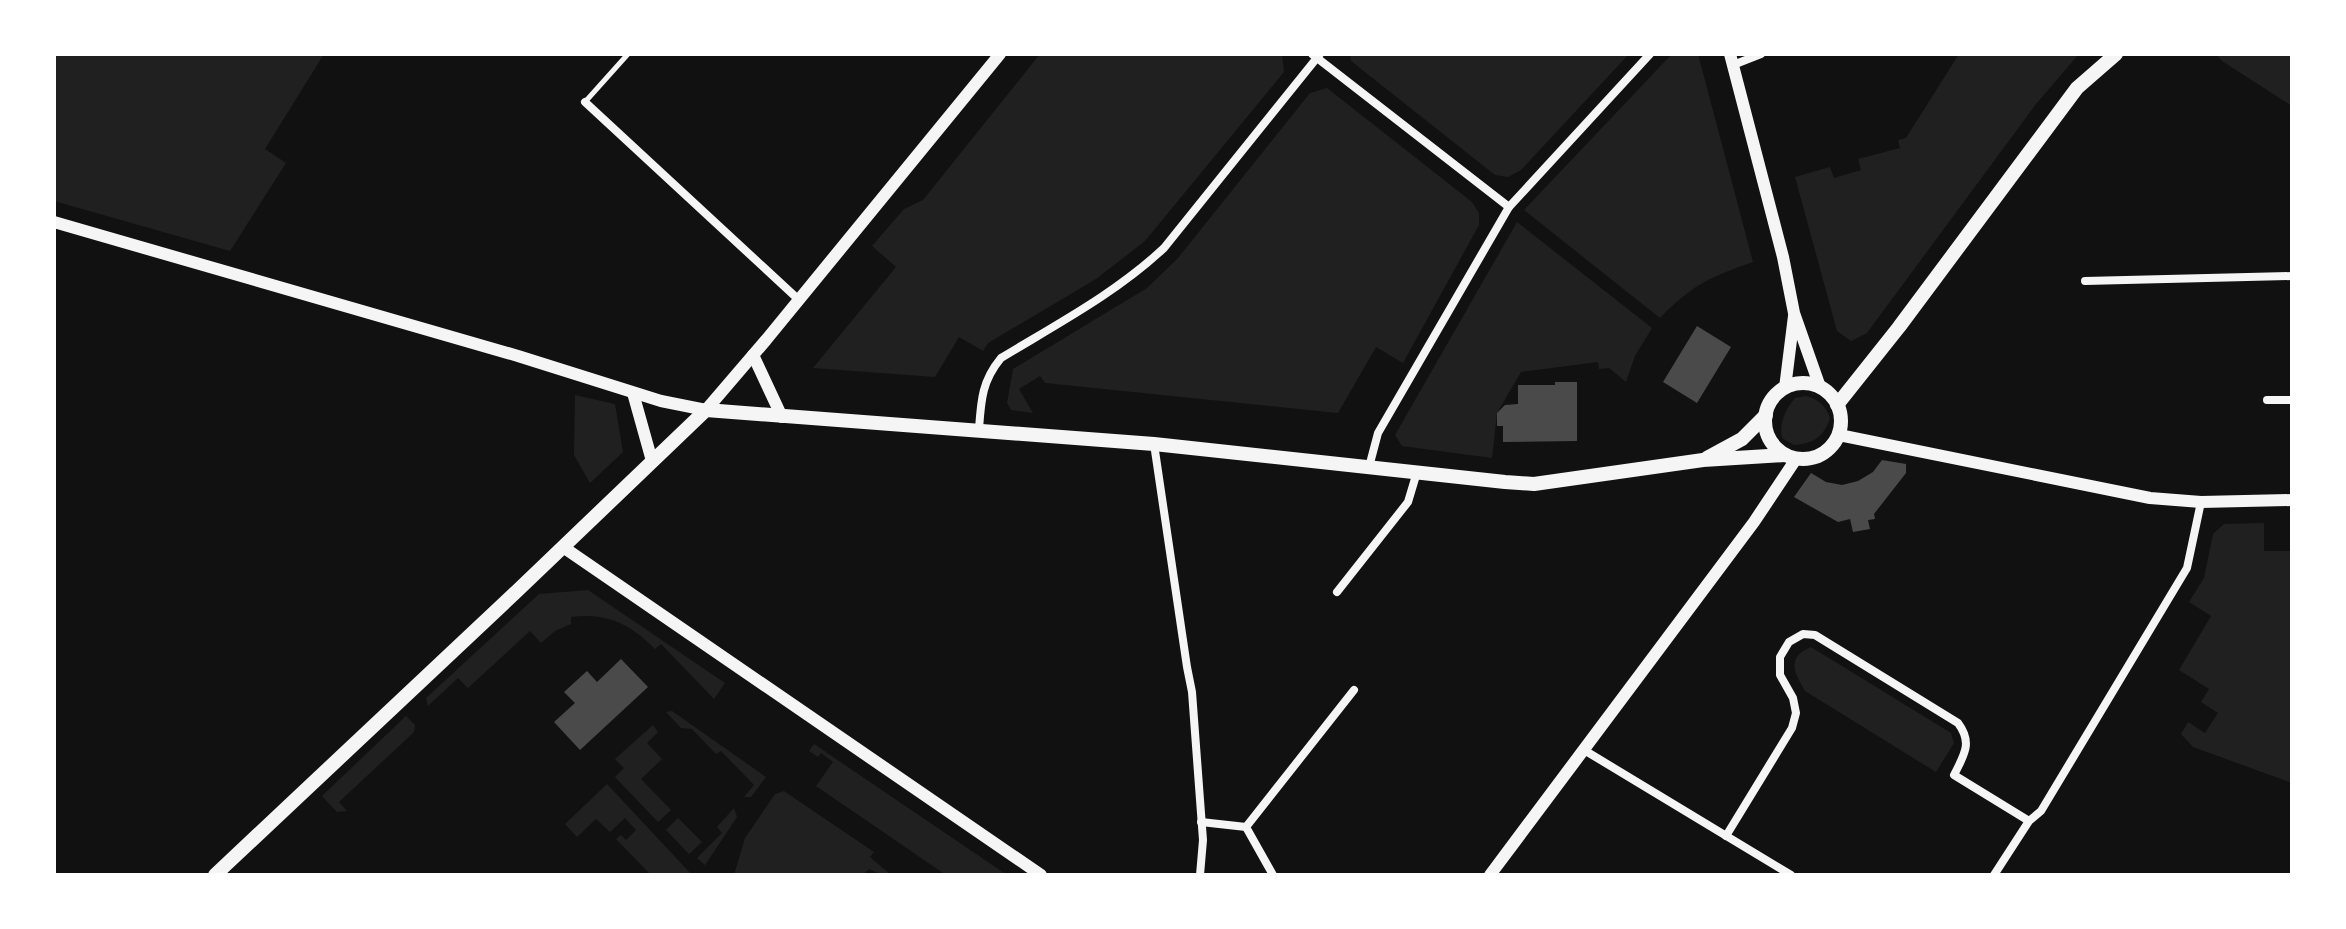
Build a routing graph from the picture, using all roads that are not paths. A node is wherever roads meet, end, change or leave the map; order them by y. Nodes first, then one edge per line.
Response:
1 (628, 54) edge
2 (1000, 54) edge
3 (1650, 54) edge
4 (1761, 54) edge
5 (2116, 54) edge
6 (1317, 55) edge
7 (1732, 59) edge
8 (585, 102) joint
9 (1509, 207) junction
10 (54, 222) edge
11 (2292, 276) edge
12 (2085, 281) dead end
13 (799, 300) junction
14 (1794, 313) junction
15 (753, 355) junction
16 (1820, 387) junction
17 (1785, 388) junction
18 (633, 393) junction
19 (2267, 400) dead end
20 (2292, 400) edge
21 (1837, 405) junction
22 (706, 410) junction
23 (1766, 415) junction
24 (782, 417) junction
25 (979, 429) junction
26 (1839, 435) junction
27 (1154, 444) junction
28 (1791, 457) junction
29 (1703, 460) junction
30 (652, 461) junction
31 (1369, 467) junction
32 (1417, 472) junction
33 (2292, 500) edge
34 (2201, 502) junction
35 (563, 547) junction
36 (1337, 592) dead end
37 (1354, 690) dead end
38 (1584, 750) junction
39 (2029, 821) junction
40 (1201, 822) junction
41 (1246, 827) junction
42 (1726, 836) junction
43 (215, 875) edge
44 (1041, 875) edge
45 (1200, 875) edge
46 (1273, 875) edge
47 (1490, 875) edge
48 (1791, 875) edge
49 (1994, 875) edge

1 - 8 lane
2 - 13 street
3 - 9 street
4 - 7 street
5 - 21 main road
6 - 9 street
6 - 25 street
7 - 14 street
8 - 13 street
9 - 31 street
10 - 18 street
11 - 12 street
13 - 15 street
14 - 16 street
14 - 17 street
15 - 22 street
15 - 24 street
16 - 17 main road
16 - 21 main road
17 - 23 main road
18 - 22 street
18 - 30 street
19 - 20 street
21 - 26 main road
22 - 24 main road
22 - 30 main road
23 - 28 main road
23 - 29 main road
24 - 25 main road
25 - 27 main road
26 - 28 main road
26 - 34 street
27 - 31 main road
27 - 40 street
28 - 29 main road
28 - 38 street
29 - 32 main road
30 - 35 main road
31 - 32 main road
32 - 36 street
33 - 34 street
34 - 39 street
35 - 43 main road
35 - 44 street
37 - 41 street
38 - 42 street
38 - 47 street
39 - 42 street
39 - 49 street
40 - 41 street
40 - 45 street
41 - 46 street
42 - 48 street

